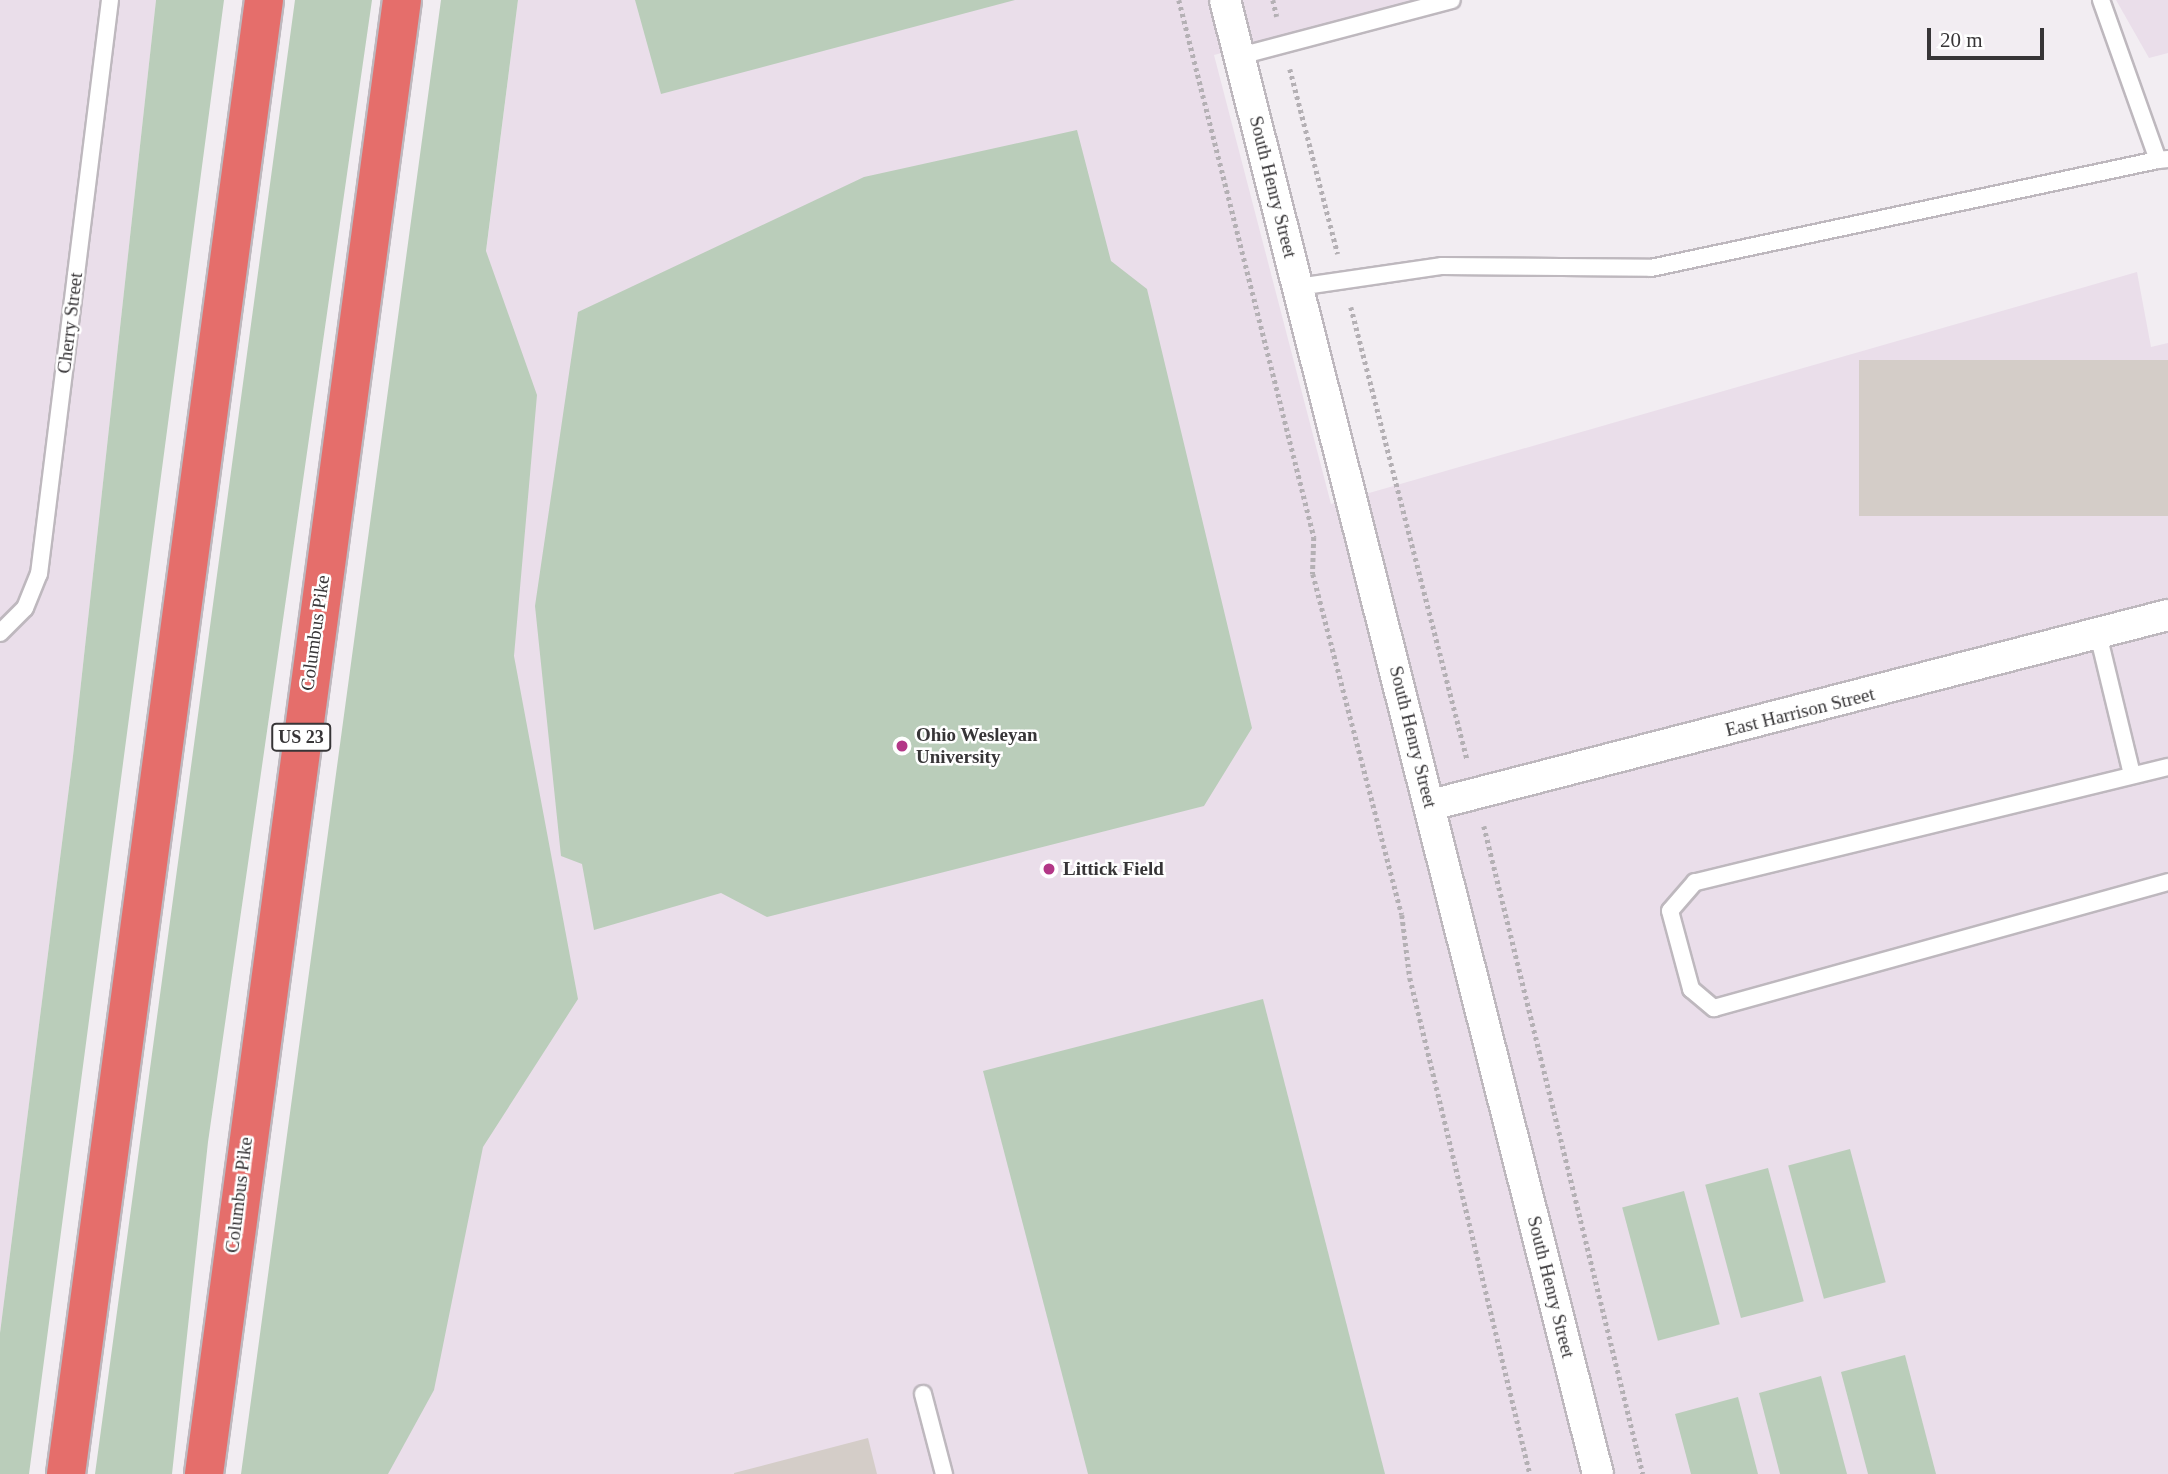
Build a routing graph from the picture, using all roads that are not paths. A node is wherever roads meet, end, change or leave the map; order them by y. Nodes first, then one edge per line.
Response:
1 (110, 0) edge
2 (264, 0) edge
3 (402, 0) edge
4 (1225, 0) edge
5 (1452, 0) edge
6 (2101, 0) edge
7 (1240, 56) junction
8 (2163, 159) edge
9 (1298, 287) junction
10 (2168, 615) edge
11 (0, 633) edge
12 (2098, 634) junction
13 (2168, 768) edge
14 (2132, 775) junction
15 (1431, 806) junction
16 (2168, 882) edge
17 (923, 1394) dead end
18 (66, 1474) edge
19 (204, 1474) edge
20 (944, 1474) edge
21 (1598, 1474) edge

1 - 11 lane, Cherry Street
2 - 18 highway
3 - 19 highway, Columbus Pike / US 23
4 - 7 street, South Henry Street
5 - 7 lane
6 - 8 lane
7 - 9 street, South Henry Street
8 - 9 lane
9 - 15 street, South Henry Street
10 - 12 street, East Harrison Street
12 - 14 lane
12 - 15 street, East Harrison Street
13 - 14 lane
14 - 16 lane
15 - 21 street, South Henry Street
17 - 20 lane

